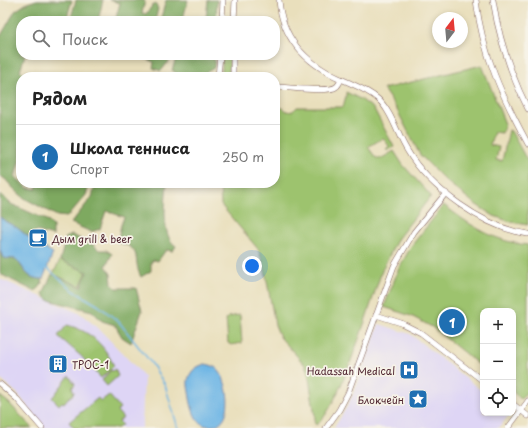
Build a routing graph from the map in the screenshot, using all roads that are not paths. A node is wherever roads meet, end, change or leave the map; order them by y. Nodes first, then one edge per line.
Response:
1 (223, 0) edge
2 (235, 0) edge
3 (279, 0) edge
4 (476, 0) edge
5 (493, 0) edge
6 (222, 16) edge
7 (234, 16) edge
8 (220, 60) edge
9 (233, 60) edge
10 (218, 72) edge
11 (233, 72) edge
12 (341, 79) junction
13 (280, 87) edge
14 (528, 109) edge
15 (528, 144) edge
16 (446, 193) junction
17 (528, 234) edge
18 (376, 315) junction
19 (480, 378) edge
20 (0, 384) edge
21 (528, 402) edge
22 (516, 406) edge
23 (521, 410) junction
24 (528, 416) edge
25 (42, 428) edge
26 (326, 428) edge
27 (508, 428) edge

1 - 6 street
2 - 7 street
3 - 12 street
4 - 15 street
5 - 14 street
8 - 10 street
9 - 11 street
12 - 13 street
12 - 16 street
16 - 17 street
16 - 18 street
18 - 19 street
18 - 26 street
20 - 25 street
21 - 23 street
22 - 23 street
23 - 24 street
23 - 27 street

